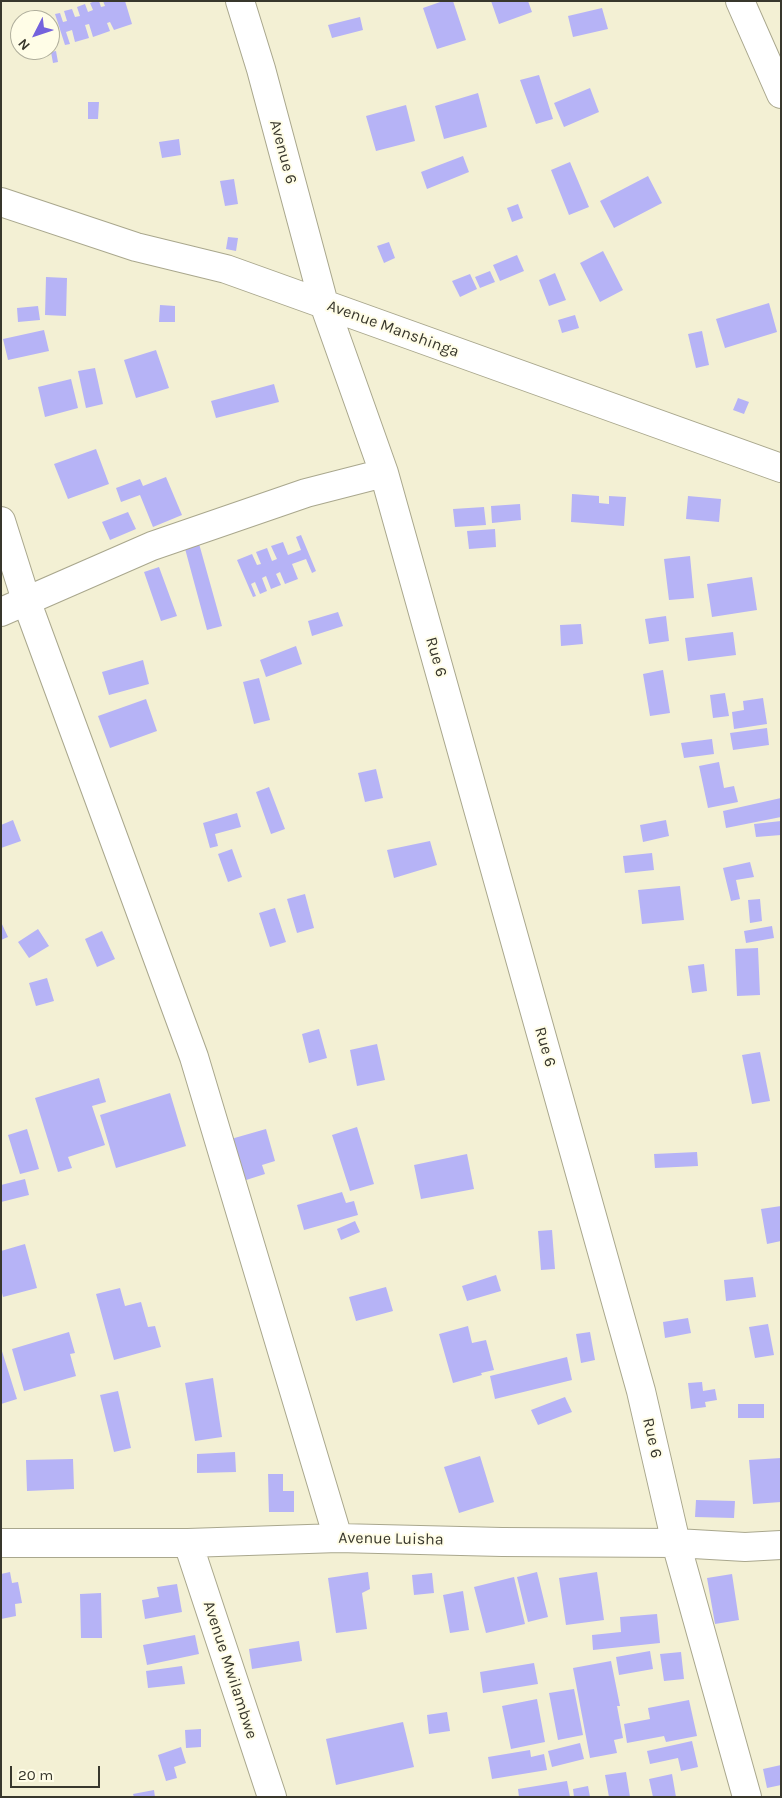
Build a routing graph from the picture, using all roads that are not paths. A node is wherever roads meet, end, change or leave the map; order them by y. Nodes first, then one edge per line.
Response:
1 (240, 1) edge
2 (740, 1) edge
3 (781, 94) edge
4 (1, 202) edge
5 (324, 304) junction
6 (781, 468) edge
7 (384, 473) junction
8 (1, 521) edge
9 (26, 600) junction
10 (1, 612) edge
11 (338, 1538) junction
12 (1, 1543) edge
13 (188, 1543) junction
14 (676, 1544) junction
15 (781, 1545) edge
16 (272, 1797) edge
17 (747, 1797) edge

1 - 5 street, Avenue 6
2 - 3 street
4 - 5 street, Avenue Manshinga
5 - 6 street, Avenue Manshinga
5 - 7 street, Rue 6
7 - 9 street
7 - 14 street, Rue 6
8 - 9 street
9 - 10 street
9 - 11 street
11 - 13 street, Avenue Luisha
11 - 14 street, Avenue Luisha
12 - 13 street, Avenue Luisha
13 - 16 street, Avenue Mwilambwe
14 - 15 street, Avenue Luisha
14 - 17 street, Rue 6

